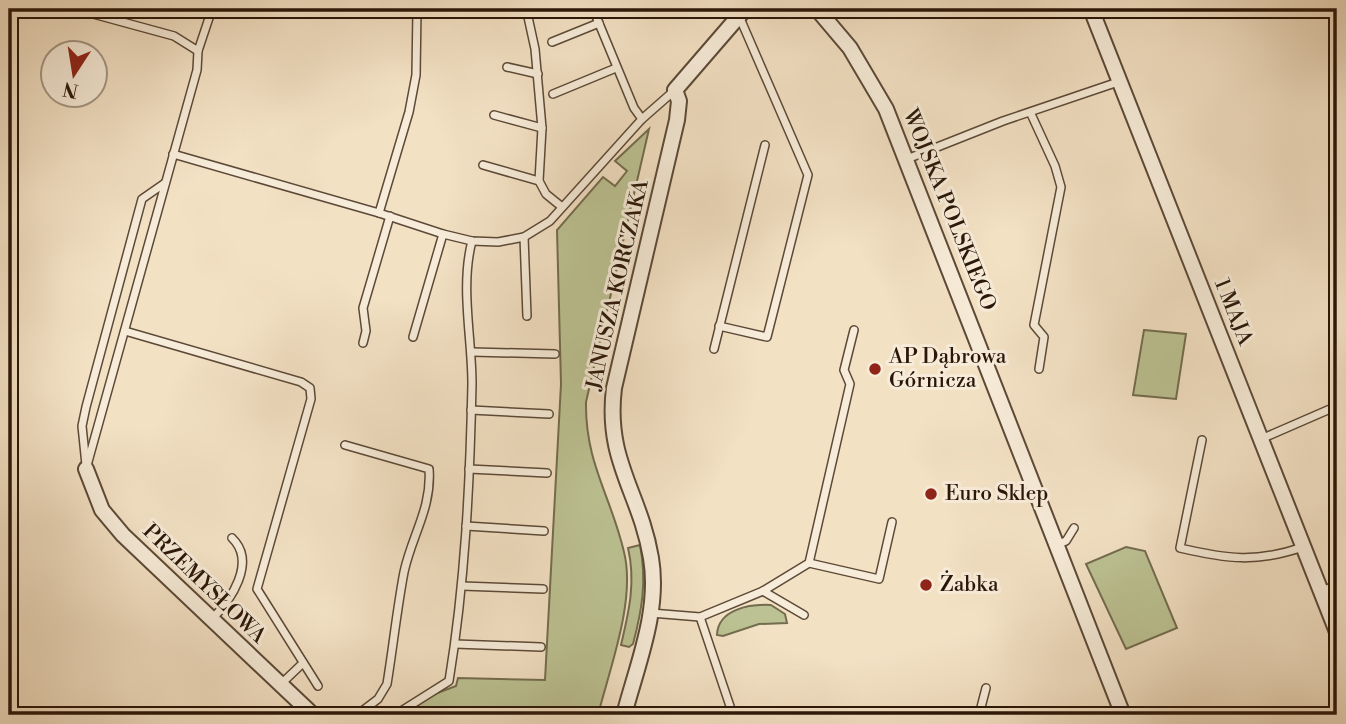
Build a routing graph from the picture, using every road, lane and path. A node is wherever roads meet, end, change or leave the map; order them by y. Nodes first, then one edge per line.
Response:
1 (75, 9) edge
2 (212, 9) edge
3 (417, 9) edge
4 (593, 9) edge
5 (817, 9) edge
6 (1091, 9) edge
7 (742, 12) edge
8 (528, 16) dead end
9 (598, 23) junction
10 (552, 42) dead end
11 (198, 51) junction
12 (507, 67) dead end
13 (616, 68) junction
14 (538, 75) junction
15 (1118, 82) junction
16 (675, 90) junction
17 (553, 94) dead end
18 (494, 114) dead end
19 (1031, 114) junction
20 (642, 119) junction
21 (542, 128) junction
22 (765, 145) dead end
23 (173, 155) junction
24 (907, 159) junction
25 (484, 164) dead end
26 (539, 181) junction
27 (165, 183) junction
28 (562, 207) junction
29 (379, 213) junction
30 (390, 216) junction
31 (443, 234) junction
32 (524, 237) junction
33 (472, 242) junction
34 (527, 316) dead end
35 (719, 326) junction
36 (855, 330) dead end
37 (125, 331) junction
38 (413, 337) dead end
39 (363, 343) dead end
40 (714, 349) dead end
41 (472, 352) junction
42 (555, 354) dead end
43 (1039, 369) dead end
44 (1337, 406) edge
45 (471, 410) junction
46 (549, 414) dead end
47 (1261, 439) junction
48 (1202, 440) dead end
49 (345, 445) dead end
50 (86, 469) junction
51 (469, 469) junction
52 (547, 473) dead end
53 (892, 522) dead end
54 (466, 526) junction
55 (1074, 528) dead end
56 (544, 531) dead end
57 (232, 538) dead end
58 (1058, 544) junction
59 (1304, 547) junction
60 (809, 563) junction
61 (1337, 585) edge
62 (462, 586) junction
63 (543, 589) dead end
64 (762, 591) junction
65 (1322, 591) junction
66 (651, 613) junction
67 (804, 615) dead end
68 (700, 617) junction
69 (212, 620) junction
70 (1337, 632) edge
71 (455, 644) junction
72 (541, 647) dead end
73 (303, 663) junction
74 (281, 685) junction
75 (318, 686) dead end
76 (986, 688) dead end
77 (313, 715) edge
78 (357, 715) edge
79 (395, 715) edge
80 (624, 715) edge
81 (733, 715) edge
82 (979, 715) edge
83 (1124, 715) edge

1 - 11 lane
2 - 11 lane
3 - 29 lane
4 - 9 lane
5 - 24 street, WOJSKA POLSKIEGO
6 - 15 street, 1 MAJA
7 - 16 street
7 - 35 lane
8 - 14 lane
9 - 10 lane
9 - 13 lane
11 - 23 lane
12 - 14 lane
13 - 17 lane
13 - 20 lane
14 - 21 lane
15 - 19 lane
15 - 47 street, 1 MAJA
16 - 20 lane
16 - 66 street, JANUSZA KORCZAKA
18 - 21 lane
19 - 24 lane
19 - 43 lane
20 - 28 lane
21 - 26 lane
22 - 35 lane
23 - 27 lane
23 - 29 lane
24 - 58 street, WOJSKA POLSKIEGO
25 - 26 lane
26 - 28 lane
27 - 37 lane
27 - 50 lane
28 - 32 lane
29 - 30 lane
30 - 31 lane
30 - 39 lane
31 - 33 lane
31 - 38 lane
32 - 33 lane
32 - 34 lane
33 - 41 lane
35 - 40 lane
36 - 60 lane
37 - 50 lane
37 - 73 lane
41 - 42 lane
41 - 45 lane
44 - 47 lane
45 - 46 lane
45 - 51 lane
47 - 59 street, 1 MAJA
48 - 59 lane
49 - 78 lane
50 - 69 street, PRZEMYSŁOWA
51 - 52 lane
51 - 54 lane
53 - 60 lane
54 - 56 lane
54 - 62 lane
55 - 58 lane
57 - 69 lane
58 - 83 street, WOJSKA POLSKIEGO
59 - 65 street, 1 MAJA
60 - 64 lane
61 - 65 lane
62 - 63 lane
62 - 71 lane
64 - 67 lane
64 - 68 lane
65 - 70 street, 1 MAJA
66 - 68 lane
66 - 80 street, JANUSZA KORCZAKA
68 - 81 lane
69 - 74 street, PRZEMYSŁOWA
71 - 72 lane
71 - 79 lane
73 - 74 lane
73 - 75 lane
74 - 77 street, PRZEMYSŁOWA
76 - 82 lane

